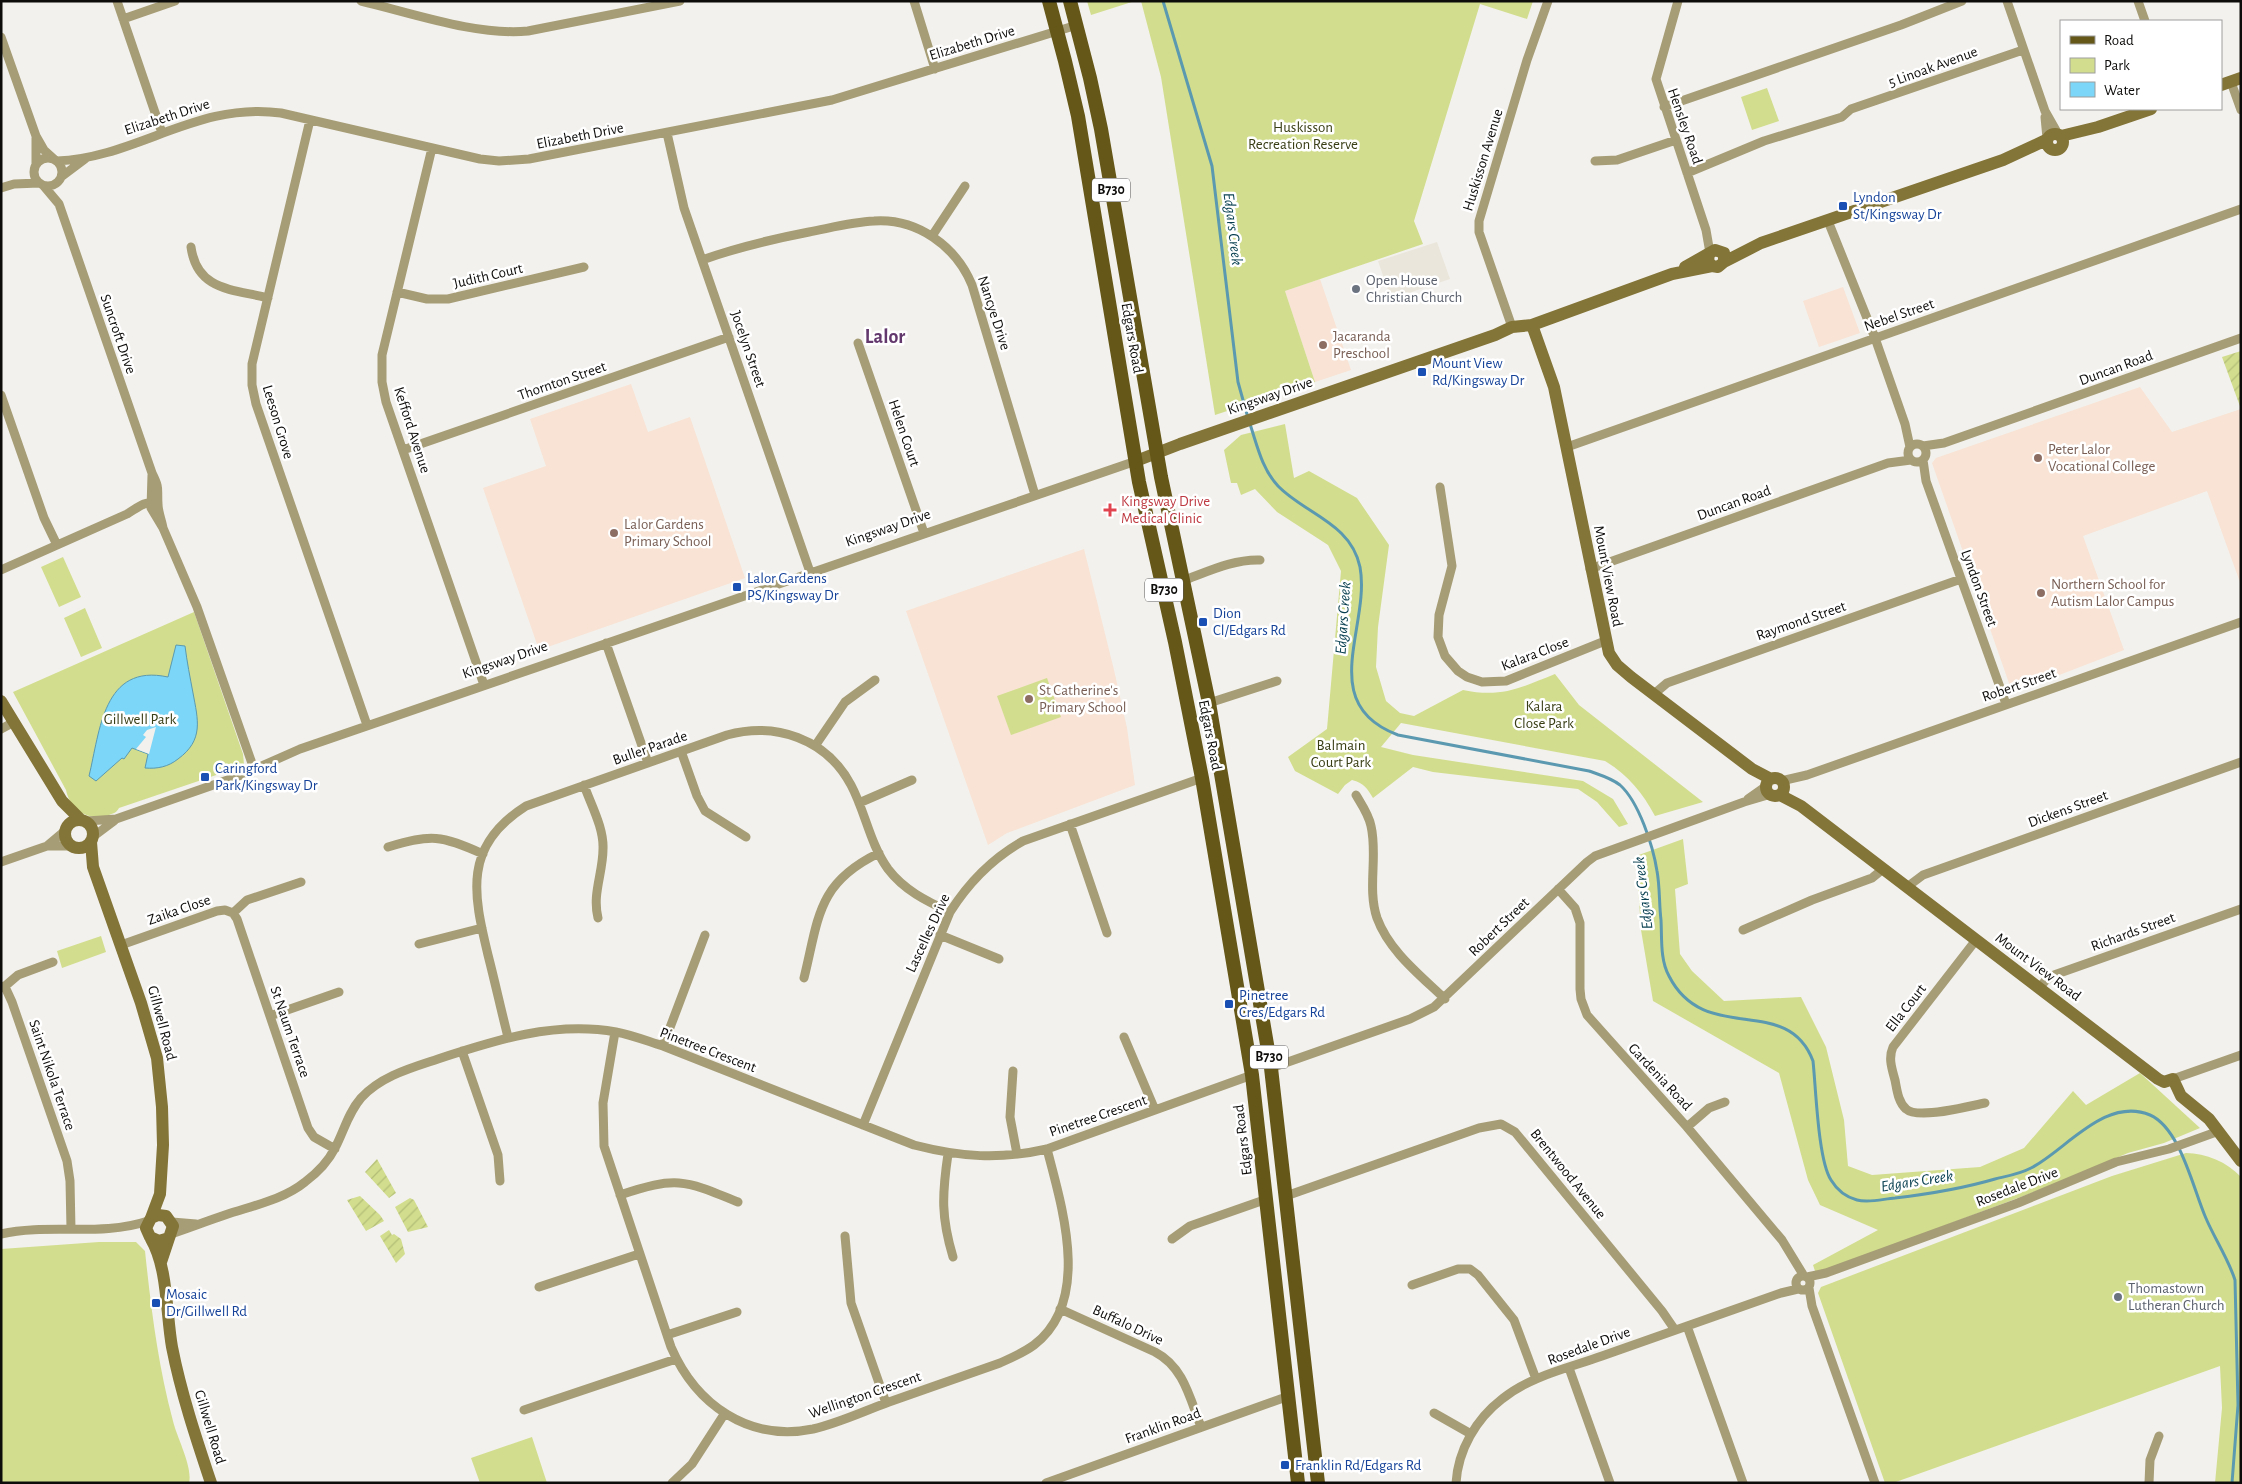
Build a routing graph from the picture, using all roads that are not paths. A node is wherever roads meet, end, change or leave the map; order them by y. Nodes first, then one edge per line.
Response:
1 (117, 1) edge
2 (175, 1) edge
3 (361, 1) edge
4 (680, 1) edge
5 (914, 1) edge
6 (1048, 1) edge
7 (1070, 1) edge
8 (1548, 1) edge
9 (1678, 1) edge
10 (1962, 1) edge
11 (2007, 1) edge
12 (2138, 1) edge
13 (123, 19) junction
14 (2145, 20) edge
15 (1077, 25) junction
16 (1057, 31) junction
17 (1, 37) edge
18 (2024, 50) junction
19 (935, 69) junction
20 (2231, 82) edge
21 (1664, 107) junction
22 (2148, 110) edge
23 (2241, 110) edge
24 (310, 120) junction
25 (162, 133) junction
26 (667, 133) junction
27 (36, 136) junction
28 (1676, 140) junction
29 (2054, 140) junction
30 (432, 148) junction
31 (86, 159) junction
32 (55, 160) junction
33 (1595, 161) dead end
34 (35, 167) junction
35 (1687, 173) junction
36 (60, 179) junction
37 (14, 184) junction
38 (41, 184) junction
39 (965, 186) dead end
40 (1, 188) edge
41 (59, 204) junction
42 (2241, 209) edge
43 (1828, 221) junction
44 (932, 236) junction
45 (192, 247) dead end
46 (1716, 256) junction
47 (702, 260) junction
48 (584, 267) dead end
49 (397, 292) junction
50 (268, 298) junction
51 (1532, 325) junction
52 (1512, 327) junction
53 (729, 337) junction
54 (1875, 338) junction
55 (2241, 338) edge
56 (858, 342) dead end
57 (1, 395) edge
58 (1905, 424) junction
59 (1944, 443) junction
60 (1921, 445) junction
61 (1566, 447) junction
62 (403, 450) junction
63 (1157, 452) junction
64 (1915, 456) junction
65 (1136, 461) junction
66 (1440, 487) dead end
67 (1035, 495) junction
68 (153, 505) junction
69 (924, 533) junction
70 (54, 546) junction
71 (1260, 560) dead end
72 (1590, 569) junction
73 (1, 570) edge
74 (810, 572) junction
75 (1961, 579) junction
76 (1182, 581) junction
77 (2241, 622) edge
78 (1195, 637) junction
79 (1605, 641) junction
80 (1175, 642) junction
81 (606, 643) junction
82 (875, 680) dead end
83 (1277, 681) dead end
84 (484, 684) junction
85 (1654, 694) junction
86 (1, 701) edge
87 (1209, 703) junction
88 (2006, 704) junction
89 (14, 722) junction
90 (367, 725) junction
91 (1, 729) edge
92 (815, 746) junction
93 (682, 751) junction
94 (2241, 762) edge
95 (648, 763) junction
96 (254, 769) junction
97 (1202, 778) junction
98 (912, 780) dead end
99 (584, 785) junction
100 (1775, 787) junction
101 (1356, 796) dead end
102 (62, 801) junction
103 (858, 803) junction
104 (116, 819) junction
105 (84, 820) junction
106 (1070, 824) junction
107 (66, 828) junction
108 (746, 838) dead end
109 (92, 839) junction
110 (47, 846) junction
111 (74, 847) junction
112 (388, 847) dead end
113 (879, 853) junction
114 (483, 854) junction
115 (1, 862) edge
116 (93, 867) junction
117 (1883, 868) junction
118 (301, 882) dead end
119 (1907, 887) junction
120 (1558, 889) junction
121 (2241, 909) edge
122 (950, 912) junction
123 (232, 913) junction
124 (598, 918) dead end
125 (1246, 918) junction
126 (1226, 923) junction
127 (482, 928) junction
128 (1743, 930) dead end
129 (1107, 933) dead end
130 (705, 935) dead end
131 (940, 935) junction
132 (1976, 940) junction
133 (419, 944) dead end
134 (120, 945) junction
135 (999, 959) dead end
136 (53, 962) dead end
137 (804, 978) dead end
138 (3, 987) edge
139 (2039, 988) junction
140 (339, 992) dead end
141 (1445, 999) junction
142 (270, 1016) junction
143 (615, 1032) junction
144 (1124, 1036) dead end
145 (508, 1037) junction
146 (663, 1046) junction
147 (462, 1051) junction
148 (2241, 1055) edge
149 (1271, 1068) junction
150 (1012, 1071) dead end
151 (1252, 1075) junction
152 (2173, 1079) junction
153 (1725, 1102) dead end
154 (1985, 1103) dead end
155 (1155, 1110) junction
156 (862, 1125) junction
157 (1687, 1126) junction
158 (2219, 1131) junction
159 (335, 1149) junction
160 (1047, 1149) junction
161 (948, 1154) junction
162 (1017, 1154) junction
163 (2241, 1160) edge
164 (500, 1181) dead end
165 (160, 1194) junction
166 (620, 1196) junction
167 (1286, 1196) junction
168 (1267, 1199) junction
169 (738, 1202) dead end
170 (149, 1220) junction
171 (126, 1228) junction
172 (170, 1228) junction
173 (71, 1229) junction
174 (1, 1234) edge
175 (845, 1236) dead end
176 (150, 1237) junction
177 (1172, 1239) dead end
178 (639, 1254) junction
179 (954, 1257) dead end
180 (161, 1262) junction
181 (1803, 1283) junction
182 (1412, 1285) dead end
183 (539, 1287) dead end
184 (1297, 1294) junction
185 (1277, 1296) junction
186 (1060, 1309) junction
187 (737, 1312) dead end
188 (1687, 1326) junction
189 (1675, 1330) junction
190 (667, 1335) junction
191 (676, 1359) junction
192 (1569, 1368) junction
193 (1536, 1379) junction
194 (1289, 1396) junction
195 (886, 1404) junction
196 (524, 1410) dead end
197 (725, 1413) junction
198 (1434, 1413) dead end
199 (1201, 1428) junction
200 (1471, 1434) junction
201 (2159, 1436) dead end
202 (1072, 1478) edge
203 (210, 1483) edge
204 (672, 1483) edge
205 (1046, 1483) edge
206 (1298, 1483) edge
207 (1318, 1483) edge
208 (1456, 1483) edge
209 (1610, 1483) edge
210 (1743, 1483) edge
211 (1874, 1483) edge
212 (2149, 1483) edge

1 - 13 street
2 - 13 street
3 - 4 street
5 - 19 street
6 - 16 main road, Edgars Road / B730
7 - 15 main road, Edgars Road / B730
8 - 52 street, Huskisson Avenue
9 - 21 street, Hensley Road
10 - 21 street
11 - 18 street
12 - 14 street
13 - 25 street
15 - 16 street, Elizabeth Drive
15 - 63 main road, Edgars Road / B730
16 - 19 street, Elizabeth Drive
16 - 65 main road, Edgars Road / B730
17 - 27 street
18 - 29 street
18 - 35 street, 5 Linoak Avenue
19 - 26 street, Elizabeth Drive
20 - 23 street
21 - 28 street, Hensley Road
22 - 29 street, Kingsway Drive
24 - 25 street, Elizabeth Drive
24 - 30 street, Elizabeth Drive
24 - 50 street, Leeson Grove
25 - 31 street, Elizabeth Drive
26 - 30 street, Elizabeth Drive
26 - 47 street, Jocelyn Street
27 - 32 street
27 - 34 street
28 - 33 street
28 - 35 street, Hensley Road
29 - 43 street, Kingsway Drive
30 - 49 street, Kefford Avenue
31 - 32 street, Elizabeth Drive
31 - 36 street, Elizabeth Drive
32 - 34 street
32 - 36 street
34 - 37 street
34 - 38 street
35 - 46 street, Hensley Road
36 - 38 street
36 - 41 street, Suncroft Drive
37 - 38 street
37 - 40 street
38 - 41 street, Suncroft Drive
39 - 44 street
41 - 68 street, Suncroft Drive
42 - 54 street, Nebel Street
43 - 46 street, Kingsway Drive
43 - 54 street, Lyndon Street
44 - 47 street, Nancye Drive
44 - 67 street, Nancye Drive
45 - 50 street
46 - 51 street, Kingsway Drive
47 - 53 street, Jocelyn Street
48 - 49 street, Judith Court
49 - 62 street, Kefford Avenue
50 - 90 street, Leeson Grove
51 - 52 street, Kingsway Drive
51 - 61 street, Mount View Road
52 - 63 street, Kingsway Drive
53 - 62 street, Thornton Street
53 - 74 street, Jocelyn Street
54 - 58 street, Lyndon Street
54 - 61 street, Nebel Street
55 - 59 street, Duncan Road
56 - 69 street, Helen Court
57 - 70 street
58 - 60 street, Lyndon Street
58 - 64 street, Lyndon Street
59 - 60 street, Duncan Road
59 - 64 street, Duncan Road
60 - 64 street, Duncan Road
61 - 72 street, Mount View Road
62 - 84 street, Kefford Avenue
63 - 65 street, Kingsway Drive
63 - 76 main road, Edgars Road / B730
64 - 72 street, Duncan Road
64 - 75 street, Lyndon Street
65 - 67 street, Kingsway Drive
65 - 80 main road, Edgars Road / B730
66 - 79 street, Kalara Close
67 - 69 street, Kingsway Drive
68 - 70 street
68 - 96 street
69 - 74 street, Kingsway Drive
70 - 73 street
71 - 76 street
72 - 79 street, Mount View Road
74 - 81 street, Kingsway Drive
75 - 85 street, Raymond Street
75 - 88 street, Lyndon Street
76 - 78 main road, Edgars Road / B730
77 - 88 street, Robert Street
78 - 80 main road
78 - 87 main road, Edgars Road / B730
79 - 85 street, Mount View Road
80 - 97 main road, Edgars Road / B730
81 - 84 street, Kingsway Drive
81 - 95 street
82 - 92 street
83 - 87 street
84 - 90 street, Kingsway Drive
85 - 100 street, Mount View Road
86 - 89 street
87 - 125 main road, Edgars Road / B730
88 - 100 street, Robert Street
89 - 91 street
89 - 102 street
90 - 96 street, Kingsway Drive
92 - 93 street, Buller Parade
92 - 103 street, Buller Parade
93 - 95 street, Buller Parade
93 - 108 street
94 - 119 street, Dickens Street
95 - 99 street, Buller Parade
96 - 104 street, Kingsway Drive
97 - 106 street, Lascelles Drive
97 - 126 main road, Edgars Road / B730
98 - 103 street
99 - 114 street, Buller Parade
99 - 124 street
100 - 117 street, Mount View Road
100 - 120 street, Robert Street
101 - 141 street
102 - 105 street
102 - 107 street
103 - 113 street, Buller Parade
104 - 105 street, Kingsway Drive
104 - 109 street, Kingsway Drive
105 - 107 street
105 - 109 street
106 - 122 street, Lascelles Drive
106 - 129 street
107 - 110 street
107 - 111 street
109 - 111 street
109 - 116 street, Gillwell Road
110 - 111 street
110 - 115 street
111 - 116 street, Gillwell Road
112 - 114 street
113 - 122 street, Buller Parade
113 - 137 street
114 - 127 street, Buller Parade
116 - 134 street, Gillwell Road
117 - 119 street, Mount View Road
117 - 128 street
118 - 123 street, Zaika Close
119 - 132 street, Mount View Road
120 - 141 street, Robert Street
120 - 157 street, Gardenia Road
121 - 139 street, Richards Street
122 - 131 street, Lascelles Drive
123 - 134 street, Zaika Close
123 - 142 street, St Naum Terrace
125 - 126 main road
125 - 149 main road, Edgars Road / B730
126 - 151 main road, Edgars Road / B730
127 - 133 street
127 - 145 street, Buller Parade
130 - 146 street
131 - 135 street
131 - 156 street, Lascelles Drive
132 - 139 street, Mount View Road
132 - 154 street, Ella Court
134 - 165 street, Gillwell Road
136 - 138 street, Saint Nikola Terrace
138 - 173 street, Saint Nikola Terrace
139 - 152 street, Mount View Road
140 - 142 street
141 - 149 street, Robert Street
142 - 159 street, St Naum Terrace
143 - 145 street, Pinetree Crescent
143 - 146 street, Pinetree Crescent
143 - 166 street, Wellington Crescent
144 - 155 street
145 - 147 street, Pinetree Crescent
146 - 156 street, Pinetree Crescent
147 - 159 street, Pinetree Crescent
147 - 164 street
148 - 152 street
149 - 167 main road, Edgars Road / B730
150 - 162 street
151 - 155 street, Pinetree Crescent
151 - 168 main road, Edgars Road / B730
152 - 158 street
153 - 157 street
155 - 160 street, Pinetree Crescent
156 - 161 street, Pinetree Crescent
157 - 181 street, Gardenia Road
158 - 163 street
158 - 181 street, Rosedale Drive
159 - 172 street, Pinetree Crescent
160 - 162 street, Pinetree Crescent
160 - 186 street, Wellington Crescent
161 - 162 street, Pinetree Crescent
161 - 179 street
165 - 170 street, Gillwell Road
165 - 172 street, Gillwell Road
166 - 169 street
166 - 178 street, Wellington Crescent
167 - 184 main road, Edgars Road / B730
167 - 189 street, Brentwood Avenue
168 - 177 street
168 - 185 main road, Edgars Road / B730
170 - 171 street
170 - 172 street
170 - 176 street
171 - 173 street
171 - 176 street
172 - 176 street
172 - 180 street, Gillwell Road
173 - 174 street
175 - 195 street
176 - 180 street, Gillwell Road
178 - 183 street
178 - 190 street, Wellington Crescent
180 - 203 street, Gillwell Road
181 - 188 street, Rosedale Drive
181 - 211 street, Gardenia Road
182 - 193 street
184 - 185 main road
184 - 207 main road, Edgars Road / B730
185 - 194 main road, Edgars Road / B730
186 - 195 street, Wellington Crescent
186 - 199 street, Buffalo Drive
187 - 190 street
188 - 189 street, Rosedale Drive
188 - 210 street
189 - 192 street, Rosedale Drive
190 - 191 street, Wellington Crescent
191 - 196 street
191 - 197 street, Wellington Crescent
192 - 193 street, Rosedale Drive
192 - 209 street
193 - 200 street, Rosedale Drive
194 - 199 street, Franklin Road
194 - 206 main road, Edgars Road / B730
195 - 197 street, Wellington Crescent
197 - 204 street
198 - 200 street
199 - 202 street, Franklin Road
200 - 208 street, Rosedale Drive
201 - 212 street
202 - 205 street, Franklin Road

